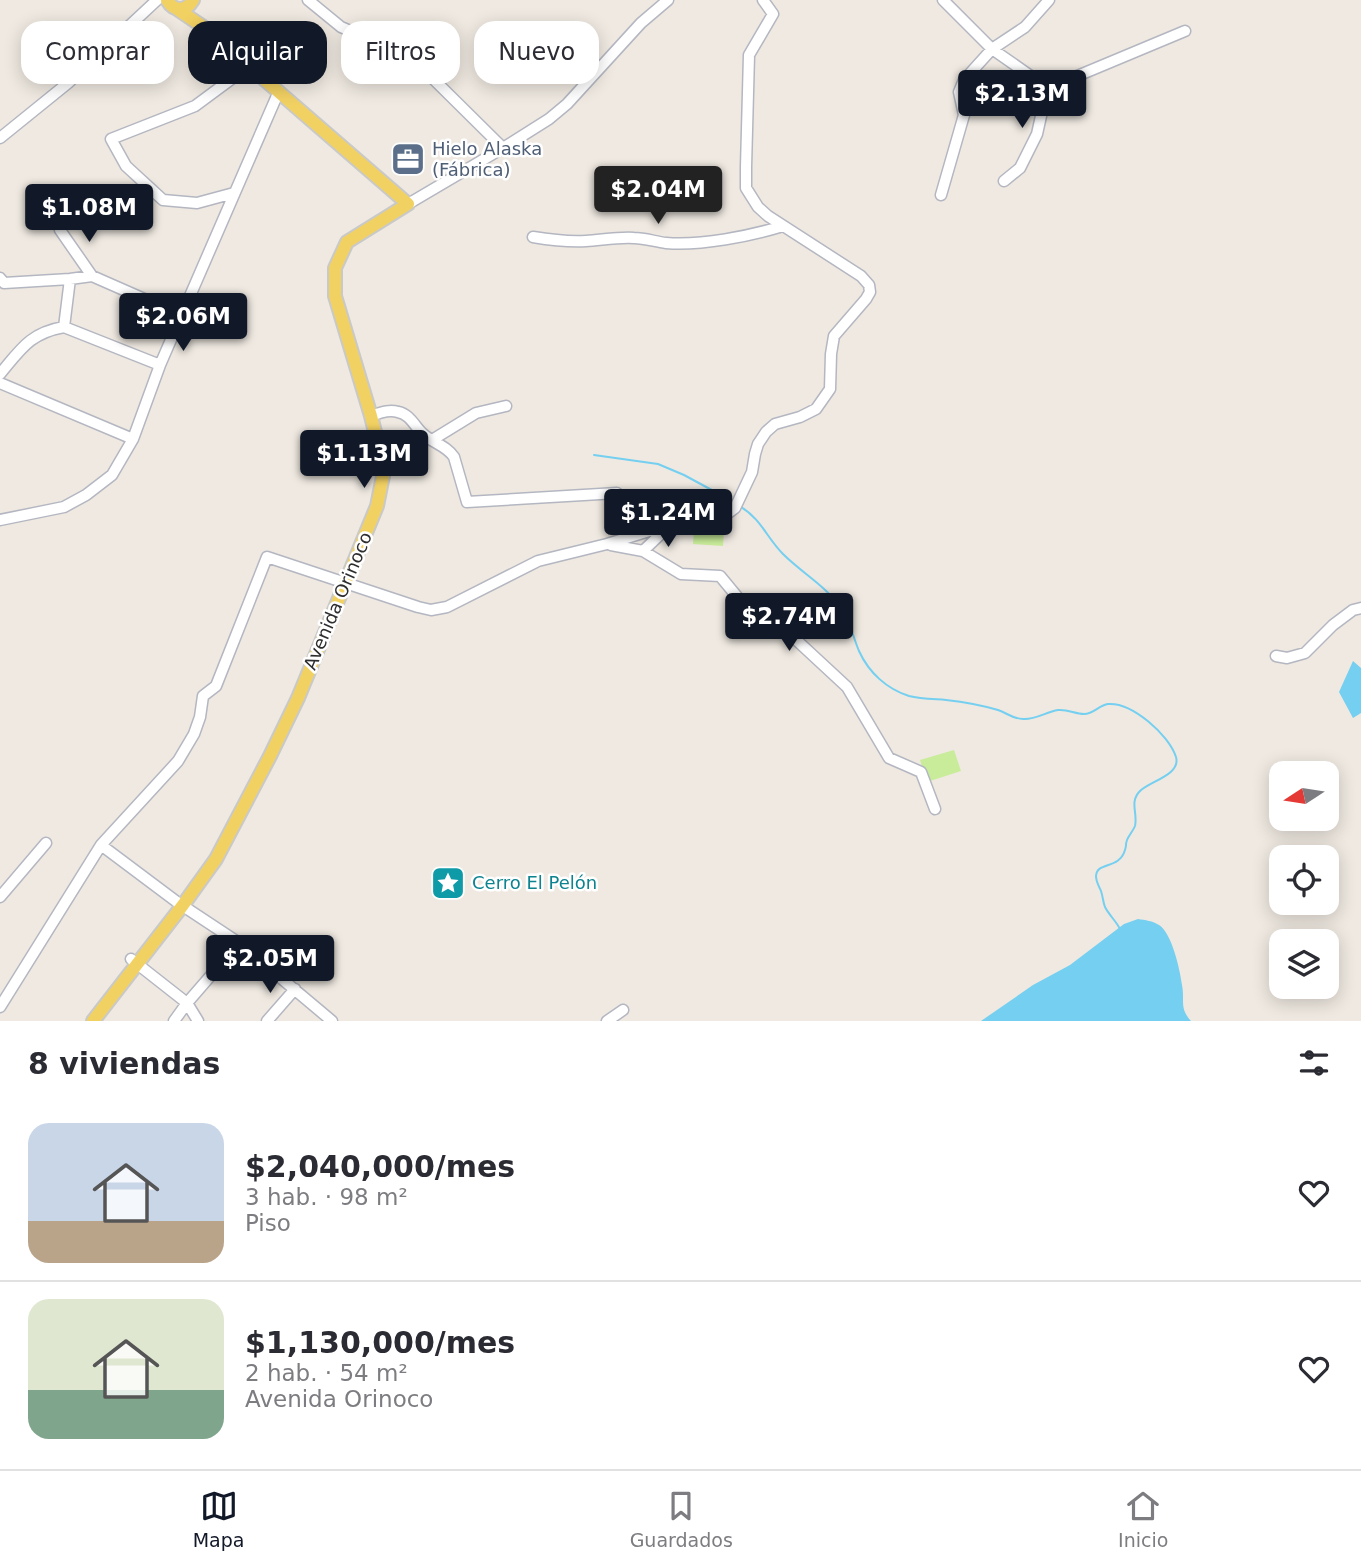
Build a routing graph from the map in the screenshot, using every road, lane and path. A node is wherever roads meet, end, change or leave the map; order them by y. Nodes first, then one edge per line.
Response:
1 (157, 0) edge
2 (195, 0) edge
3 (308, 0) edge
4 (668, 0) edge
5 (762, 0) edge
6 (943, 0) edge
7 (1049, 0) edge
8 (171, 5) edge
9 (143, 14) junction
10 (195, 21) edge
11 (202, 21) edge
12 (1185, 31) dead end
13 (992, 49) junction
14 (1035, 79) junction
15 (225, 84) edge
16 (270, 84) edge
17 (279, 92) junction
18 (0, 138) edge
19 (503, 148) junction
20 (1004, 181) dead end
21 (234, 193) junction
22 (941, 195) dead end
23 (408, 204) junction
24 (783, 226) junction
25 (60, 230) dead end
26 (533, 237) dead end
27 (92, 276) junction
28 (0, 278) edge
29 (69, 279) junction
30 (183, 316) junction
31 (64, 327) junction
32 (160, 365) junction
33 (0, 374) edge
34 (0, 383) edge
35 (506, 407) dead end
36 (371, 416) junction
37 (133, 439) junction
38 (432, 440) junction
39 (617, 493) dead end
40 (0, 520) edge
41 (671, 524) junction
42 (607, 544) junction
43 (643, 551) junction
44 (346, 584) junction
45 (1361, 608) edge
46 (1276, 656) dead end
47 (935, 809) dead end
48 (46, 843) dead end
49 (101, 845) junction
50 (0, 897) edge
51 (180, 903) junction
52 (239, 943) junction
53 (134, 961) junction
54 (295, 989) junction
55 (187, 1003) junction
56 (0, 1007) edge
57 (623, 1010) dead end
58 (83, 1021) edge
59 (93, 1021) edge
60 (174, 1021) edge
61 (198, 1021) edge
62 (267, 1021) edge
63 (332, 1021) edge
64 (607, 1021) edge

1 - 9 street
2 - 8 main road
2 - 11 main road
3 - 19 street
4 - 19 street, Avenida Orinoco
5 - 24 street
6 - 13 street
7 - 13 street
8 - 9 street
8 - 10 main road
9 - 18 street
12 - 14 street
13 - 14 street
13 - 22 street
14 - 20 street
15 - 21 street
16 - 17 main road
17 - 21 street
17 - 23 main road
19 - 23 street, Avenida Orinoco
21 - 30 street
23 - 36 main road, Avenida Orinoco
24 - 26 street
24 - 41 street
25 - 27 street
27 - 29 street
27 - 30 street
28 - 29 street
29 - 31 street
30 - 32 street
31 - 32 street
31 - 33 street
32 - 37 street
34 - 37 street
35 - 38 street
36 - 38 street
36 - 44 main road, Avenida Orinoco
37 - 40 street
38 - 39 street
41 - 42 street
41 - 43 street
42 - 43 street
42 - 44 street
43 - 47 street
44 - 49 street
44 - 51 main road, Avenida Orinoco
45 - 46 street
48 - 50 street
49 - 51 street
49 - 56 street
51 - 52 street
51 - 53 main road, Avenida Orinoco
52 - 54 street
52 - 55 street
53 - 55 street
53 - 58 main road, Avenida Orinoco
53 - 59 main road, Avenida Orinoco
54 - 62 street
54 - 63 street
55 - 60 street
55 - 61 street
57 - 64 street

